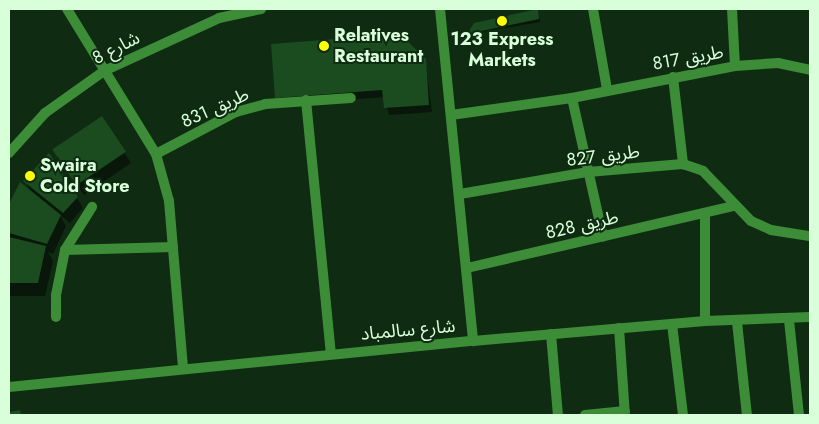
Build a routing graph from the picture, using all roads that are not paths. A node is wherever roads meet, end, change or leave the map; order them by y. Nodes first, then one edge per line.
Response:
1 (67, 9) edge
2 (261, 9) edge
3 (440, 9) edge
4 (593, 9) edge
5 (732, 9) edge
6 (734, 66) junction
7 (810, 70) edge
8 (104, 71) junction
9 (673, 77) junction
10 (607, 89) junction
11 (351, 98) dead end
12 (572, 98) junction
13 (306, 100) junction
14 (452, 114) junction
15 (9, 153) edge
16 (156, 154) junction
17 (683, 164) junction
18 (588, 172) junction
19 (460, 194) junction
20 (733, 206) junction
21 (92, 207) dead end
22 (705, 213) junction
23 (810, 236) edge
24 (603, 237) junction
25 (173, 247) junction
26 (65, 250) junction
27 (467, 268) junction
28 (56, 317) dead end
29 (810, 317) edge
30 (789, 320) junction
31 (705, 321) junction
32 (737, 322) junction
33 (672, 324) junction
34 (619, 328) junction
35 (551, 334) junction
36 (473, 340) junction
37 (331, 353) junction
38 (183, 368) junction
39 (9, 387) edge
40 (625, 413) edge
41 (558, 415) edge
42 (585, 415) edge
43 (683, 415) edge
44 (747, 415) edge
45 (799, 415) edge

1 - 8 street
2 - 8 street, شارع 8
3 - 14 street
4 - 10 street
5 - 6 street
6 - 7 street, طريق 817
6 - 9 street, طريق 817
8 - 15 street, شارع 8
8 - 16 street
9 - 10 street, طريق 817
9 - 17 street
10 - 12 street, طريق 817
11 - 13 street, طريق 831
12 - 14 street, طريق 817
12 - 18 street
13 - 16 street, طريق 831
13 - 37 street
14 - 19 street
16 - 25 street
17 - 18 street, طريق 827
17 - 20 street, طريق 827
18 - 19 street, طريق 827
18 - 24 street
19 - 27 street
20 - 22 street, طريق 828
20 - 23 street
21 - 26 street
22 - 24 street, طريق 828
22 - 31 street
24 - 27 street, طريق 828
25 - 26 street
25 - 38 street
26 - 28 street
27 - 36 street
29 - 30 street, شارع سالمباد
30 - 32 street, شارع سالمباد
30 - 45 street
31 - 32 street, شارع سالمباد
31 - 33 street, شارع سالمباد
32 - 44 street
33 - 34 street, شارع سالمباد
33 - 43 street
34 - 35 street, شارع سالمباد
34 - 40 street
35 - 36 street, شارع سالمباد
35 - 41 street
36 - 37 street, شارع سالمباد
37 - 38 street, شارع سالمباد
38 - 39 street, شارع سالمباد
40 - 42 street

